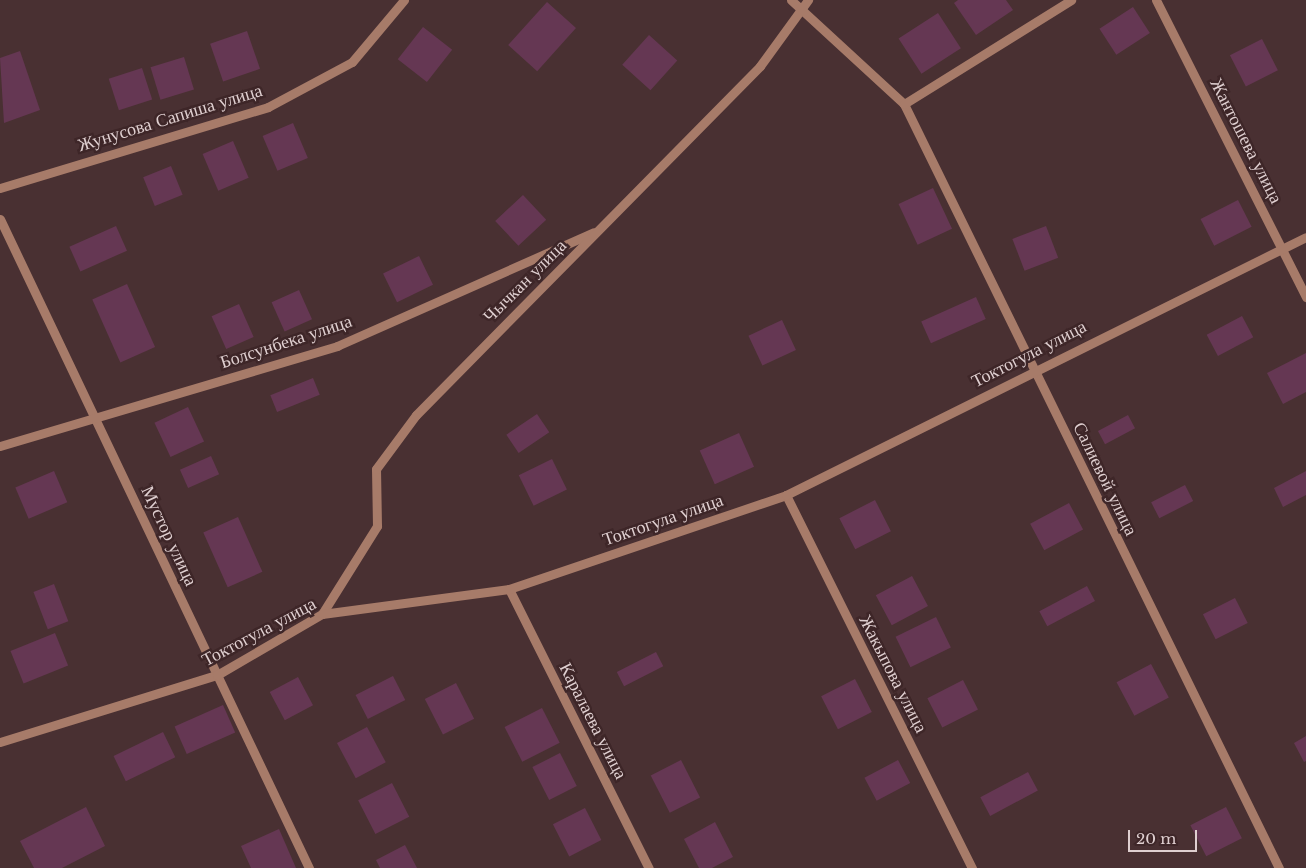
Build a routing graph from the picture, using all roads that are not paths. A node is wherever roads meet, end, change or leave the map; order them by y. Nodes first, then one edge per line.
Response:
1 (404, 0) edge
2 (791, 0) edge
3 (808, 0) edge
4 (1071, 0) edge
5 (1156, 0) edge
6 (802, 8) junction
7 (904, 104) junction
8 (0, 188) edge
9 (0, 218) edge
10 (599, 230) junction
11 (1306, 237) edge
12 (1281, 248) junction
13 (1306, 297) edge
14 (1033, 370) junction
15 (94, 416) junction
16 (0, 446) edge
17 (786, 496) junction
18 (509, 589) junction
19 (322, 614) junction
20 (217, 675) junction
21 (0, 742) edge
22 (309, 868) edge
23 (648, 868) edge
24 (972, 868) edge
25 (1279, 868) edge

1 - 8 street, Жунусова Сапиша улица
2 - 6 street
3 - 6 street, Чычкан улица
4 - 7 street
5 - 12 street, Жантошева улица
6 - 7 street
6 - 10 street, Чычкан улица
7 - 14 street, Салиевой улица
9 - 15 street, Мустор улица
10 - 15 street, Болсунбека улица
10 - 19 street, Чычкан улица
11 - 12 street, Токтогула улица
12 - 13 street, Жантошева улица
12 - 14 street, Токтогула улица
14 - 17 street, Токтогула улица
14 - 25 street, Салиевой улица
15 - 16 street, Болсунбека улица
15 - 20 street, Мустор улица
17 - 18 street, Токтогула улица
17 - 24 street, Жакыпова улица
18 - 19 street, Токтогула улица
18 - 23 street, Каралаева улица
19 - 20 street, Токтогула улица
20 - 21 street, Токтогула улица
20 - 22 street, Мустор улица

